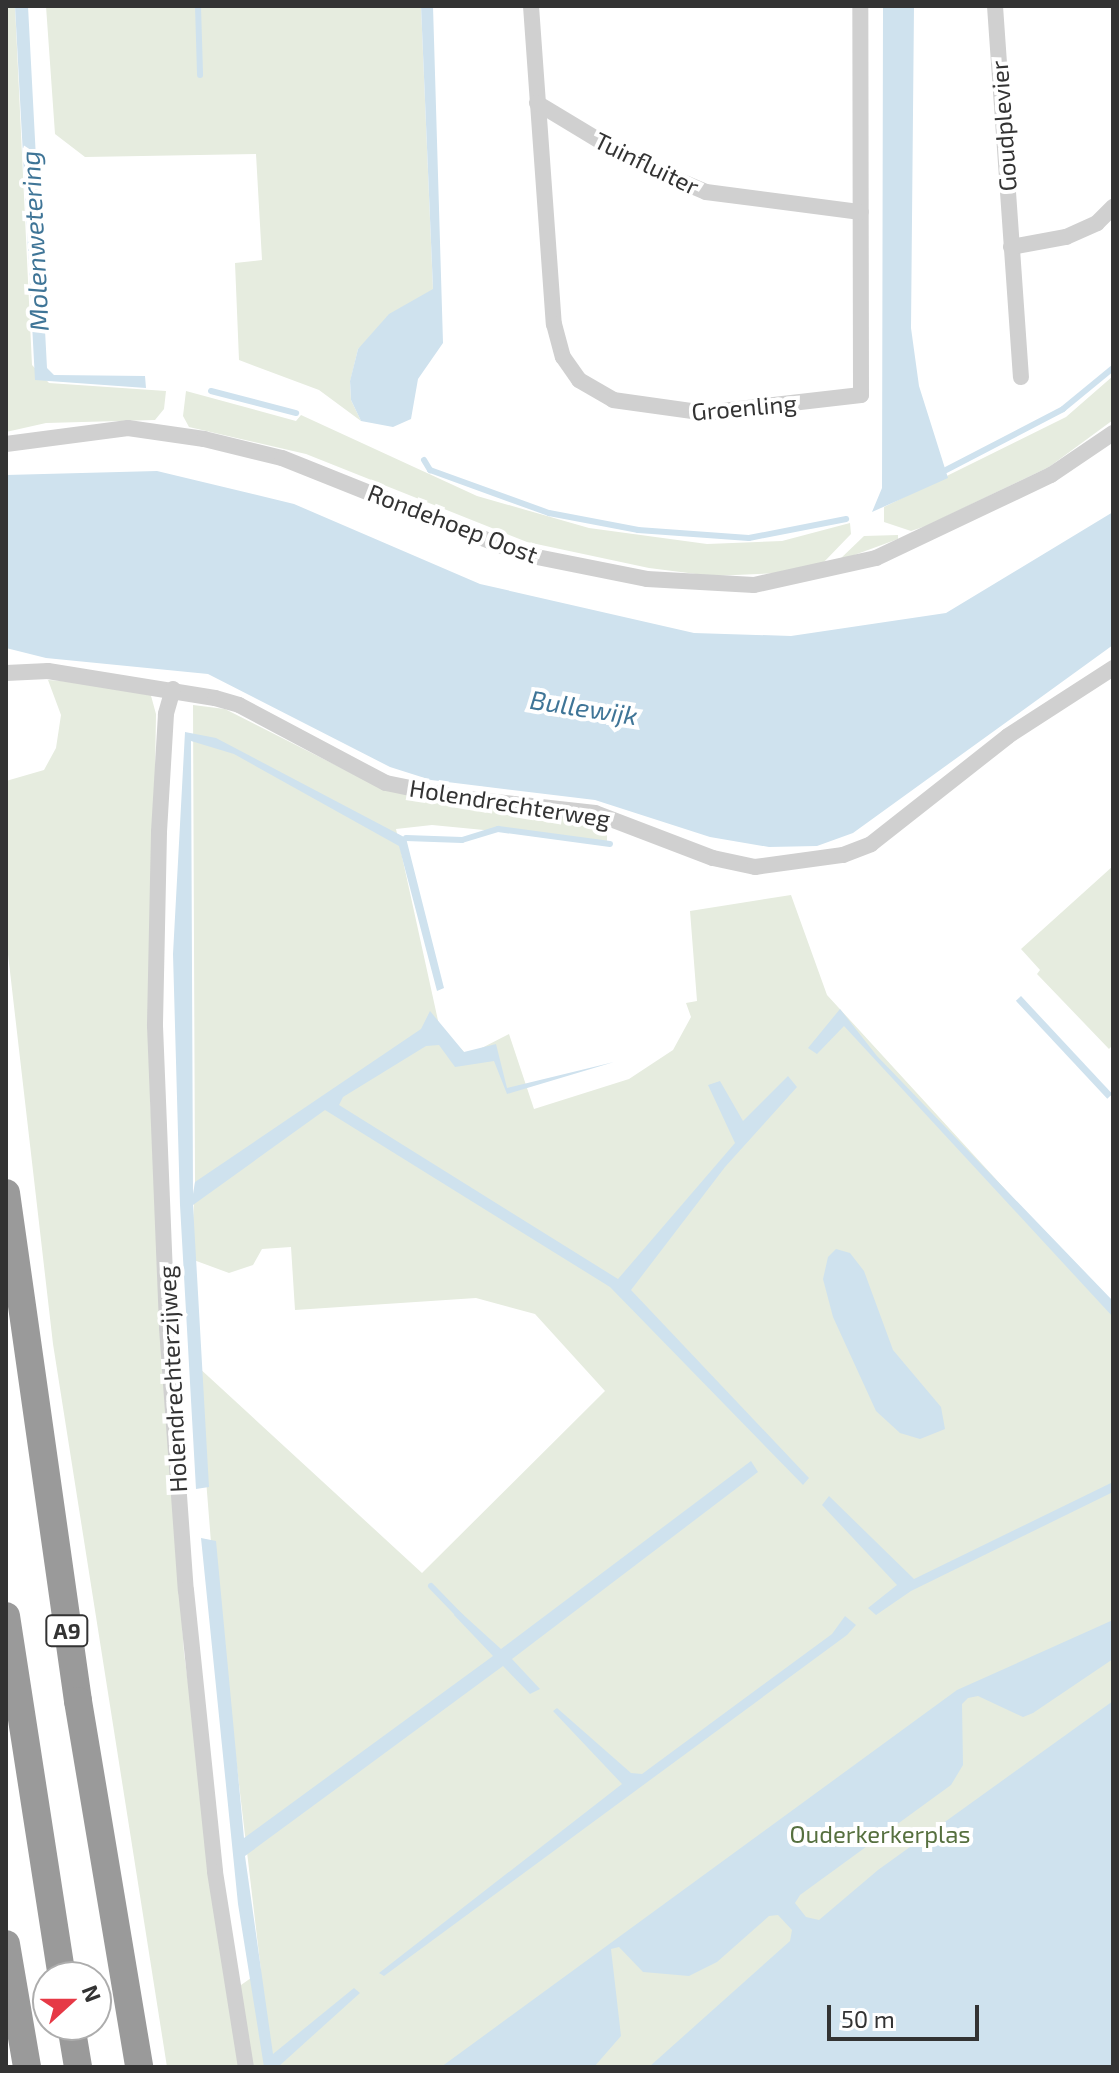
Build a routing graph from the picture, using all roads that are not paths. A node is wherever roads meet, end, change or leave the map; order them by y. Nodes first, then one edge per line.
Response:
1 (531, 6) edge
2 (860, 6) edge
3 (995, 6) edge
4 (537, 103) junction
5 (1113, 207) edge
6 (861, 212) junction
7 (1011, 247) junction
8 (1021, 377) dead end
9 (1113, 433) edge
10 (6, 444) edge
11 (1113, 668) edge
12 (6, 673) edge
13 (173, 689) junction
14 (6, 1193) edge
15 (6, 1616) edge
16 (6, 1944) edge
17 (60, 1961) edge
18 (74, 2041) edge
19 (27, 2067) edge
20 (78, 2067) edge
21 (139, 2067) edge
22 (246, 2067) edge

1 - 4 street, Groenling
2 - 6 street, Groenling
3 - 7 street, Goudplevier
4 - 6 street, Tuinfluiter
4 - 6 street, Groenling
5 - 7 street
7 - 8 street, Goudplevier
9 - 10 street, Rondehoep Oost
11 - 13 street, Holendrechterweg
12 - 13 street, Holendrechterweg
13 - 22 street, Holendrechterzijweg
14 - 21 highway, A9
15 - 17 highway, A9
16 - 19 highway
18 - 20 highway

